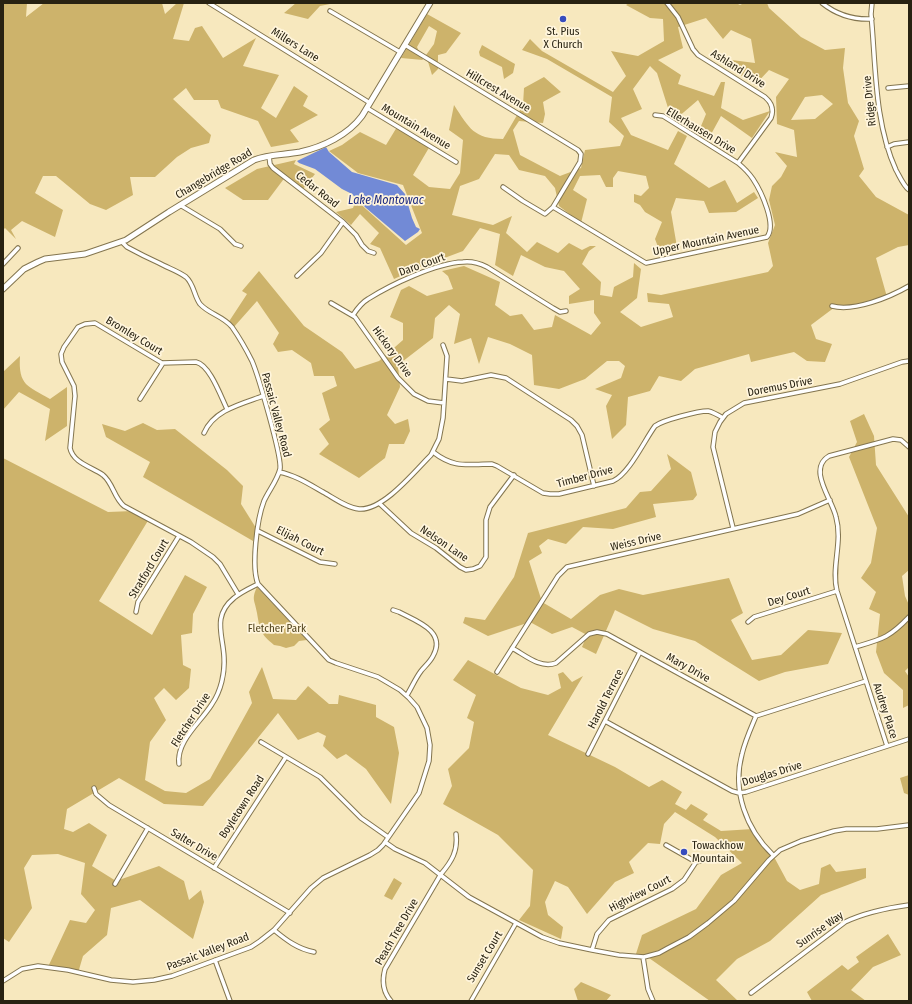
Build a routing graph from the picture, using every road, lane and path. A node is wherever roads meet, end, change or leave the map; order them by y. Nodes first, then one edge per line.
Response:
1 (209, 3) edge
2 (667, 3) edge
3 (822, 3) edge
4 (872, 3) edge
5 (428, 4) edge
6 (330, 11) dead end
7 (872, 19) junction
8 (405, 45) junction
9 (400, 52) junction
10 (909, 86) edge
11 (888, 88) dead end
12 (370, 103) junction
13 (367, 108) junction
14 (655, 115) dead end
15 (909, 142) edge
16 (887, 147) junction
17 (269, 156) junction
18 (456, 162) dead end
19 (738, 163) junction
20 (503, 187) dead end
21 (909, 190) edge
22 (180, 205) junction
23 (553, 208) junction
24 (343, 222) junction
25 (122, 242) junction
26 (241, 246) dead end
27 (18, 248) dead end
28 (374, 252) dead end
29 (3, 264) edge
30 (297, 276) dead end
31 (909, 286) edge
32 (3, 289) edge
33 (331, 303) dead end
34 (832, 306) dead end
35 (566, 311) dead end
36 (353, 315) junction
37 (443, 345) dead end
38 (909, 361) edge
39 (163, 363) junction
40 (446, 379) junction
41 (263, 396) junction
42 (140, 399) dead end
43 (444, 403) junction
44 (227, 409) junction
45 (723, 418) junction
46 (204, 432) dead end
47 (909, 447) edge
48 (433, 452) junction
49 (279, 472) junction
50 (514, 475) junction
51 (594, 486) junction
52 (830, 500) junction
53 (380, 504) junction
54 (733, 528) junction
55 (258, 531) junction
56 (179, 536) junction
57 (335, 564) dead end
58 (258, 584) junction
59 (837, 591) junction
60 (238, 594) junction
61 (393, 610) dead end
62 (136, 612) dead end
63 (909, 617) edge
64 (748, 622) dead end
65 (855, 647) junction
66 (512, 648) junction
67 (640, 652) junction
68 (497, 672) dead end
69 (866, 680) junction
70 (406, 695) junction
71 (756, 716) junction
72 (605, 721) junction
73 (909, 739) edge
74 (261, 742) dead end
75 (887, 746) junction
76 (588, 754) dead end
77 (286, 757) junction
78 (179, 764) dead end
79 (94, 788) dead end
80 (739, 793) junction
81 (909, 825) edge
82 (148, 828) junction
83 (456, 834) dead end
84 (388, 837) junction
85 (385, 842) junction
86 (666, 845) dead end
87 (773, 855) junction
88 (703, 860) dead end
89 (696, 862) junction
90 (214, 868) junction
91 (441, 874) junction
92 (115, 884) dead end
93 (909, 905) edge
94 (290, 913) junction
95 (516, 923) junction
96 (274, 930) junction
97 (592, 950) junction
98 (314, 952) dead end
99 (643, 957) junction
100 (215, 960) junction
101 (3, 981) edge
102 (751, 993) dead end
103 (230, 1001) edge
104 (391, 1001) edge
105 (471, 1001) edge
106 (653, 1001) edge

1 - 12 street, Millers Lane
2 - 19 street, Ashland Drive
3 - 7 street
4 - 7 street, Ridge Drive
5 - 8 main road, Changebridge Road
6 - 9 street
7 - 16 street, Ridge Drive
8 - 9 main road, Changebridge Road
8 - 23 street, Hillcrest Avenue
9 - 12 main road, Changebridge Road
10 - 11 street, Ridge Drive
12 - 13 main road, Changebridge Road
13 - 17 main road, Changebridge Road
13 - 18 street, Mountain Avenue
14 - 19 street, Ellerhausen Drive
15 - 16 street
16 - 21 street, Ridge Drive
17 - 22 main road, Changebridge Road
17 - 24 street, Cedar Road
19 - 23 street, Upper Mountain Avenue
20 - 23 street
22 - 25 main road, Changebridge Road
22 - 26 street
24 - 28 street, Cedar Road
24 - 30 street
25 - 32 main road, Changebridge Road
25 - 41 street, Passaic Valley Road
27 - 29 street
31 - 34 street
33 - 36 street, Hickory Drive
35 - 36 street, Daro Court
36 - 43 street, Hickory Drive
37 - 40 street
38 - 45 street, Doremus Drive
39 - 42 street
39 - 44 street, Bromley Court
39 - 56 street, Bromley Court
40 - 43 street
40 - 51 street
41 - 44 street
41 - 49 street, Passaic Valley Road
43 - 48 street
44 - 46 street
45 - 51 street, Timber Drive
45 - 54 street, Doremus Drive
47 - 52 street, Audrey Place
48 - 50 street, Timber Drive
48 - 53 street
49 - 53 street
49 - 55 street, Passaic Valley Road
50 - 51 street, Timber Drive
50 - 53 street, Nelson Lane
52 - 54 street, Weiss Drive
52 - 59 street, Audrey Place
54 - 66 street, Weiss Drive
55 - 57 street, Elijah Court
55 - 58 street, Passaic Valley Road
56 - 60 street, Bromley Court
56 - 62 street, Stratford Court
58 - 60 street, Fletcher Drive
58 - 70 street, Passaic Valley Road
59 - 64 street, Dey Court
59 - 65 street, Audrey Place
60 - 78 street, Fletcher Drive
61 - 70 street
63 - 65 street
65 - 69 street, Audrey Place
66 - 67 street, Mary Drive
66 - 68 street, Weiss Drive
67 - 71 street, Mary Drive
67 - 72 street, Harold Terrace
69 - 71 street
69 - 75 street, Audrey Place
70 - 84 street, Passaic Valley Road
71 - 80 street
72 - 76 street, Harold Terrace
72 - 80 street, Douglas Drive
73 - 75 street, Douglas Drive
74 - 77 street
75 - 80 street, Douglas Drive
77 - 84 street
77 - 90 street, Boyletown Road
79 - 82 street, Salter Drive
80 - 87 street
81 - 87 street
82 - 90 street, Salter Drive
82 - 92 street
83 - 91 street, Peach Tree Drive
84 - 85 street, Passaic Valley Road
85 - 91 street
85 - 94 street, Passaic Valley Road
86 - 89 street
87 - 99 street
88 - 89 street
89 - 97 street, Highview Court
90 - 94 street, Salter Drive
91 - 95 street
91 - 104 street, Peach Tree Drive
93 - 102 street, Sunrise Way
94 - 96 street, Passaic Valley Road
95 - 97 street
95 - 105 street, Sunset Court
96 - 98 street
96 - 100 street, Passaic Valley Road
97 - 99 street
99 - 106 street
100 - 101 street, Passaic Valley Road
100 - 103 street

